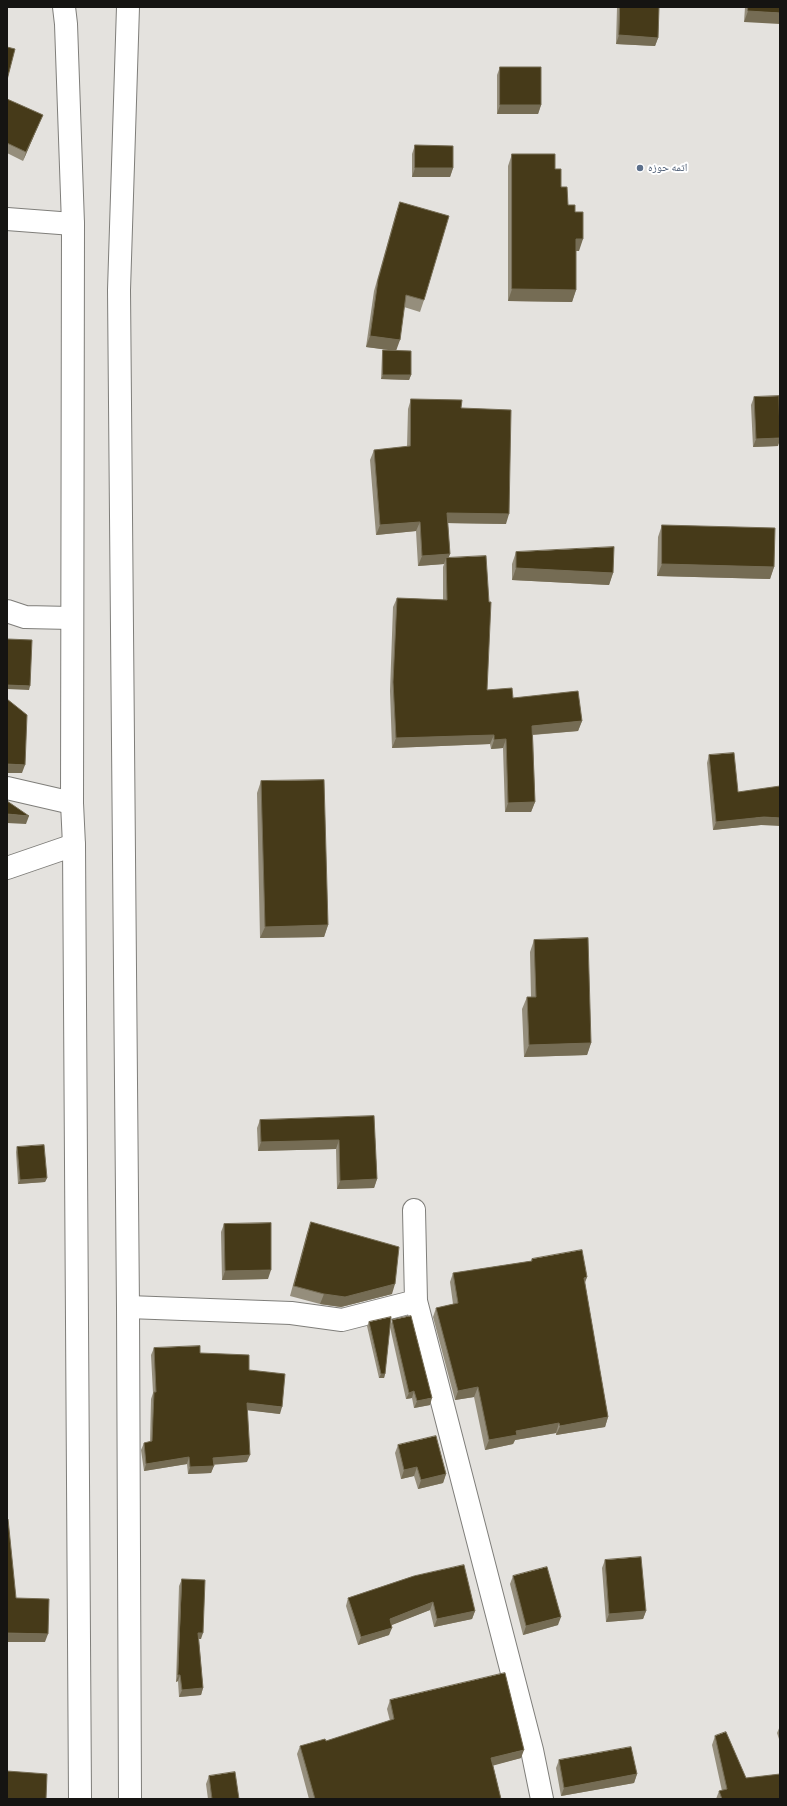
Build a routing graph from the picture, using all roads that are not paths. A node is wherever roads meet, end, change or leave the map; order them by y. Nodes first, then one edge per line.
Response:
1 (64, 7) edge
2 (128, 7) edge
3 (7, 219) edge
4 (73, 224) junction
5 (7, 611) edge
6 (71, 618) junction
7 (7, 788) edge
8 (72, 803) junction
9 (74, 844) junction
10 (7, 868) edge
11 (414, 1210) dead end
12 (416, 1301) junction
13 (128, 1307) junction
14 (80, 1799) edge
15 (130, 1799) edge
16 (542, 1799) edge

1 - 4 main road
2 - 13 main road
3 - 4 main road
4 - 6 main road
5 - 6 main road
6 - 8 main road
7 - 8 main road
8 - 9 main road
9 - 10 main road
9 - 14 main road
11 - 12 main road
12 - 13 main road
12 - 16 main road
13 - 15 main road

